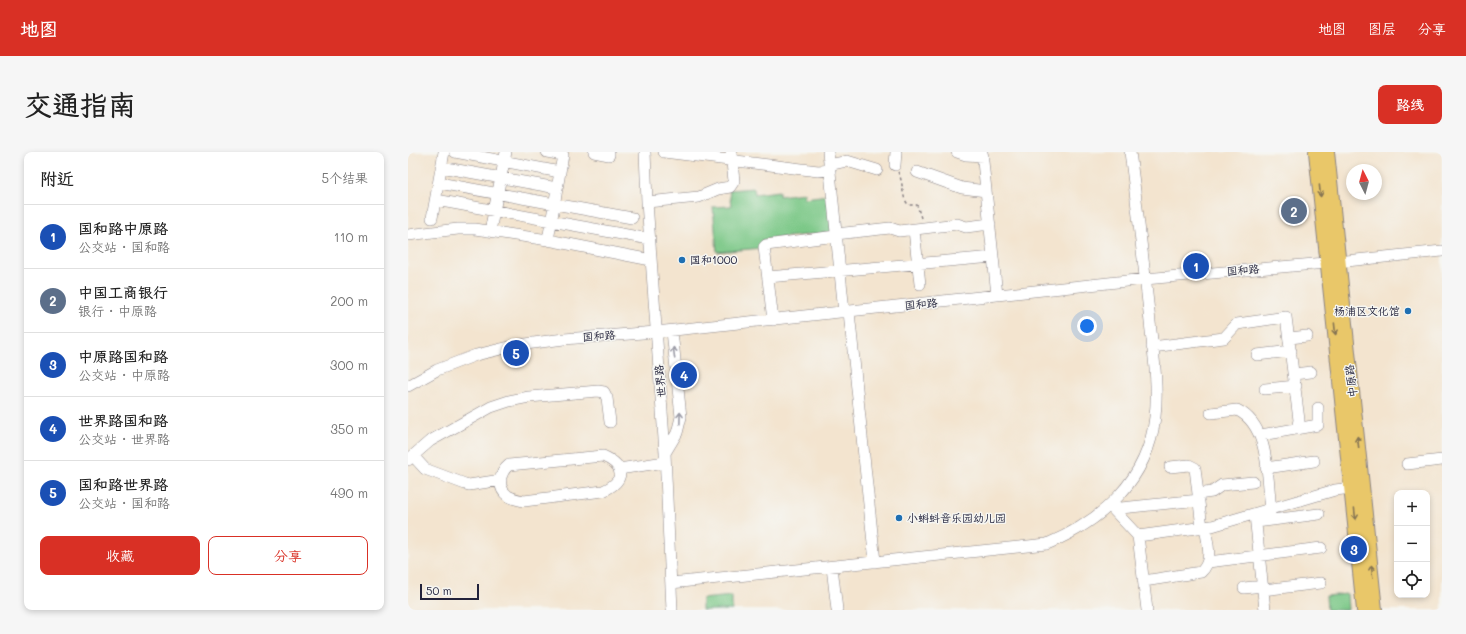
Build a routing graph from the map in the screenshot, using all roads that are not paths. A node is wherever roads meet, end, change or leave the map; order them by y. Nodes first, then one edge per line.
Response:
1 (444, 152) edge
2 (455, 152) edge
3 (547, 152) edge
4 (594, 152) edge
5 (609, 152) edge
6 (645, 152) edge
7 (664, 152) edge
8 (828, 152) edge
9 (896, 152) edge
10 (957, 152) edge
11 (1130, 152) edge
12 (1316, 152) edge
13 (1327, 152) edge
14 (983, 154) edge
15 (732, 156) edge
16 (505, 157) edge
17 (895, 165) road end
18 (441, 168) junction
19 (830, 168) junction
20 (877, 170) dead end
21 (560, 172) junction
22 (917, 172) dead end
23 (501, 178) junction
24 (439, 183) junction
25 (557, 188) junction
26 (986, 191) junction
27 (498, 194) junction
28 (436, 200) junction
29 (647, 202) junction
30 (554, 204) junction
31 (494, 212) junction
32 (603, 213) junction
33 (432, 218) dead end
34 (632, 218) dead end
35 (552, 222) junction
36 (990, 224) junction
37 (914, 230) junction
38 (490, 231) junction
39 (601, 231) junction
40 (408, 235) edge
41 (836, 235) junction
42 (649, 239) junction
43 (548, 240) junction
44 (599, 250) junction
45 (1442, 251) edge
46 (993, 257) junction
47 (651, 260) junction
48 (1332, 262) junction
49 (917, 264) junction
50 (840, 270) junction
51 (768, 277) junction
52 (1145, 279) junction
53 (920, 284) dead end
54 (997, 295) junction
55 (847, 312) junction
56 (773, 320) junction
57 (672, 331) junction
58 (656, 332) junction
59 (1307, 336) dead end
60 (1290, 338) junction
61 (1152, 346) junction
62 (1291, 351) junction
63 (1257, 355) dead end
64 (1311, 372) dead end
65 (1294, 374) junction
66 (408, 386) edge
67 (1296, 386) junction
68 (1266, 390) dead end
69 (1318, 408) dead end
70 (1211, 413) dead end
71 (610, 422) dead end
72 (1297, 429) junction
73 (1261, 435) junction
74 (665, 458) junction
75 (411, 459) edge
76 (1442, 460) edge
77 (1314, 461) dead end
78 (1407, 464) dead end
79 (1170, 466) dead end
80 (1266, 468) junction
81 (619, 469) junction
82 (501, 480) junction
83 (1253, 482) dead end
84 (1352, 488) junction
85 (1198, 497) junction
86 (1113, 508) junction
87 (1271, 510) junction
88 (1319, 514) dead end
89 (1256, 518) junction
90 (1203, 527) junction
91 (1138, 536) junction
92 (1322, 548) dead end
93 (1260, 556) junction
94 (875, 562) junction
95 (1208, 562) junction
96 (832, 567) junction
97 (1144, 581) junction
98 (671, 583) junction
99 (1321, 583) dead end
100 (1244, 588) dead end
101 (1263, 588) junction
102 (672, 610) edge
103 (837, 610) edge
104 (1147, 610) edge
105 (1265, 610) edge
106 (1364, 610) edge
107 (1375, 610) edge

1 - 18 street
2 - 16 street
3 - 21 street
4 - 5 street
6 - 29 street, 世界路
7 - 15 street
8 - 19 street
9 - 17 street
10 - 14 street
11 - 52 street
12 -> 48 main road, 中原路
13 - 48 main road, 中原路
14 - 26 street
15 - 19 street
15 - 29 street
16 - 21 street
16 - 23 street
18 - 23 street
18 - 24 street
19 - 20 street
19 - 41 street
21 - 25 street
22 - 26 street
23 - 25 street
23 - 27 street
24 - 27 street
24 - 28 street
25 - 30 street
26 - 36 street
27 - 30 street
27 - 31 street
28 - 31 street
28 - 33 street
29 - 42 street, 世界路
30 - 32 street
30 - 35 street
31 - 35 street
31 - 38 street
32 - 34 street
32 - 39 street
35 - 39 street
35 - 43 street
36 - 37 street
36 - 46 street
37 - 41 street
37 - 49 street
38 - 40 street
38 - 43 street
39 - 42 street
39 - 44 street
41 - 50 street
41 - 51 street
42 - 47 street, 世界路
43 - 44 street
44 - 47 street
45 - 48 street, 国和路
46 - 49 street
46 - 54 street
47 - 58 street, 世界路
48 - 52 street, 国和路
48 -> 84 main road, 中原路
107 -> 48 main road, 中原路
49 - 50 street
49 - 53 street
50 - 51 street
50 - 55 street
51 - 56 street
52 - 54 street, 国和路
52 - 61 street
54 - 55 street, 国和路
55 - 56 street, 国和路
55 - 94 street
56 - 57 street, 国和路
57 - 58 street, 国和路
74 -> 57 street
58 - 66 street, 国和路
58 - 74 street, 世界路
59 - 60 street
60 - 61 street
60 - 62 street
61 - 86 street
62 - 63 street
62 - 65 street
64 - 65 street
65 - 67 street
67 - 68 street
67 - 72 street
69 - 72 street
70 - 73 street
71 - 75 street
72 - 73 street
73 - 80 street
74 - 81 street
74 - 98 street, 世界路
75 - 82 street
76 - 78 street
77 - 80 street
79 - 85 street
80 - 87 street
81 - 82 street
81 - 82 street
83 - 85 street
84 - 87 street
84 -> 106 main road, 中原路
85 - 86 street
85 - 90 street
86 - 91 street
86 - 94 street
87 - 89 street
88 - 89 street
89 - 90 street
89 - 93 street
90 - 91 street
90 - 95 street
91 - 97 street
92 - 93 street
93 - 95 street
93 - 101 street
94 - 96 street
95 - 97 street
96 - 98 street
96 - 103 street
97 - 104 street
98 - 102 street, 世界路
99 - 101 street
100 - 101 street
101 - 105 street

